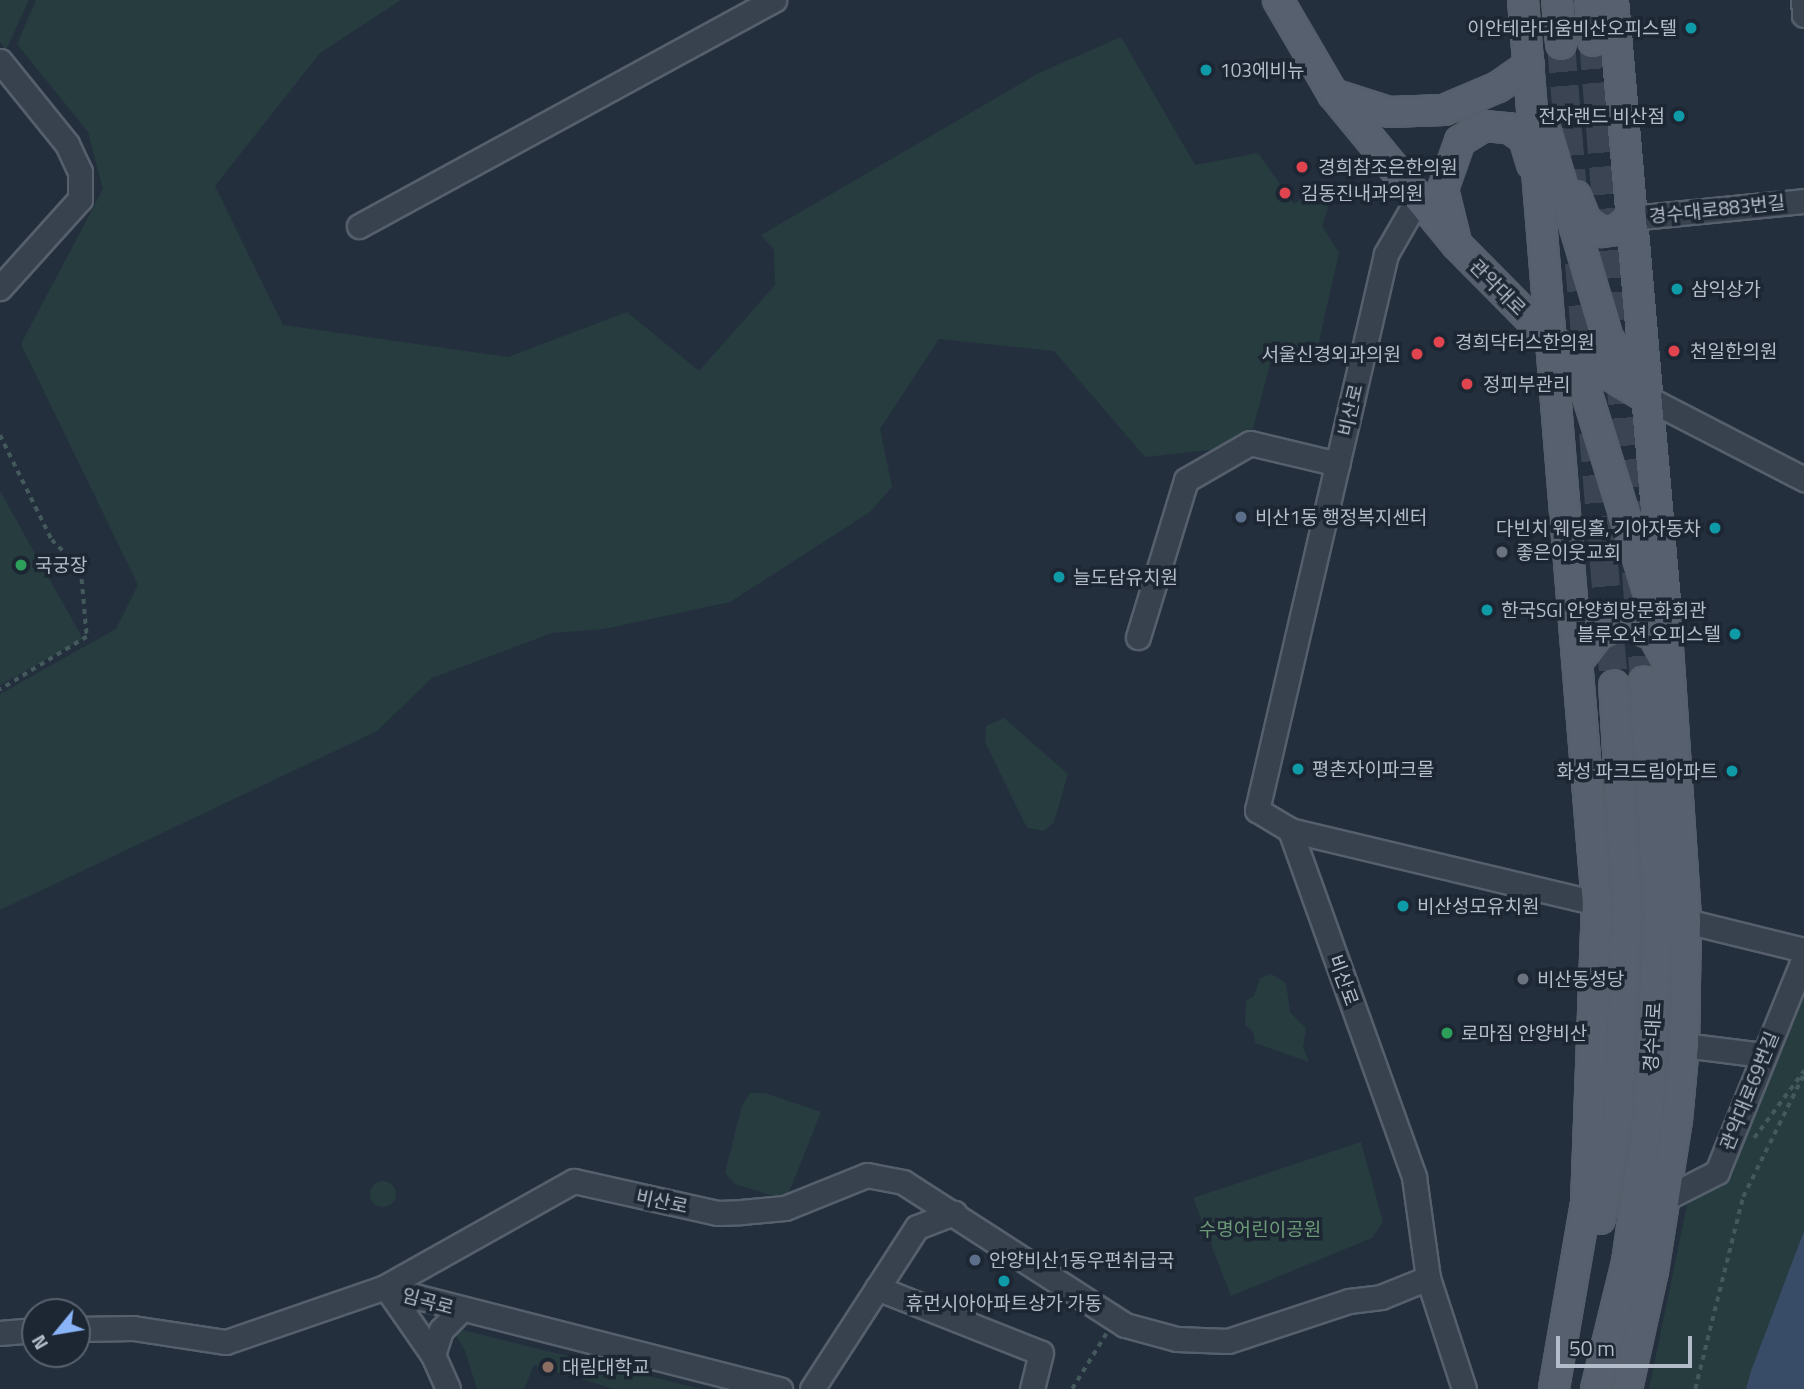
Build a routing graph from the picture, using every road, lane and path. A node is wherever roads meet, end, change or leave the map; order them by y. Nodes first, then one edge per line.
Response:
1 (774, 0) edge
2 (1278, 0) edge
3 (1523, 0) edge
4 (1557, 0) edge
5 (1590, 0) edge
6 (1614, 0) edge
7 (1802, 0) edge
8 (1804, 16) edge
9 (1593, 41) tunnel mouth
10 (1561, 44) tunnel mouth
11 (0, 61) edge
12 (1529, 65) junction
13 (1333, 94) junction
14 (1546, 174) junction
15 (1417, 200) junction
16 (1804, 201) edge
17 (1631, 218) junction
18 (359, 226) dead end
19 (1457, 245) junction
20 (0, 288) edge
21 (1551, 340) junction
22 (1647, 398) junction
23 (0, 435) edge
24 (1338, 464) junction
25 (1804, 479) edge
26 (1611, 525) dead end
27 (1591, 558) dead end
28 (1138, 637) dead end
29 (1578, 660) junction
30 (1669, 665) junction
31 (1644, 681) tunnel mouth
32 (1614, 685) tunnel mouth
33 (0, 690) edge
34 (1290, 830) junction
35 (1597, 903) junction
36 (1686, 921) junction
37 (1804, 950) edge
38 (1804, 958) edge
39 (1684, 1045) junction
40 (1763, 1055) junction
41 (1804, 1073) edge
42 (1746, 1149) dead end
43 (1667, 1198) junction
44 (954, 1213) junction
45 (1428, 1278) junction
46 (385, 1289) junction
47 (877, 1289) junction
48 (461, 1310) junction
49 (1115, 1319) junction
50 (91, 1329) edge
51 (21, 1331) edge
52 (0, 1333) edge
53 (433, 1355) junction
54 (448, 1389) edge
55 (780, 1389) edge
56 (812, 1389) edge
57 (1032, 1389) edge
58 (1072, 1389) edge
59 (1464, 1389) edge
60 (1555, 1389) edge
61 (1596, 1389) edge
62 (1627, 1389) edge
63 (1695, 1389) edge

1 - 18 street
2 - 13 main road, 관악대로
3 - 12 main road
4 - 10 main road
5 - 9 main road
6 - 17 main road
7 - 8 street
11 - 20 street
12 - 13 main road
12 - 14 main road
13 - 15 main road, 관악대로
14 - 17 main road
14 - 19 main road
14 - 21 main road
14 - 22 main road
15 - 19 main road, 관악대로
15 - 24 street, 비산로
16 - 17 street, 경수대로883번길
17 - 22 main road
19 - 21 main road, 관악대로
21 - 22 main road, 관악대로
21 - 29 main road
21 - 30 main road
22 - 25 street, 관악대로
22 - 30 main road
23 - 33 path
24 - 28 street
24 - 34 street, 비산로
26 - 27 path
29 - 30 main road
29 - 35 main road
30 - 36 main road
31 - 61 main road, 경수대로
32 - 60 main road, 경수대로
34 - 35 street
34 - 45 street, 비산로
35 - 60 main road
36 - 37 street
36 - 39 main road
38 - 40 street, 관악대로69번길
39 - 40 street
39 - 43 main road
40 - 43 street, 관악대로69번길
41 - 42 path
41 - 63 path
43 - 62 main road
44 - 46 street, 비산로
44 - 47 street
44 - 49 street, 비산로
45 - 49 street, 비산로
45 - 59 street
46 - 48 street, 임곡로
46 - 50 street, 임곡로
46 - 53 street
47 - 56 street
47 - 57 street
48 - 53 street
48 - 55 street, 임곡로
49 - 58 path
51 - 52 street
53 - 54 street

